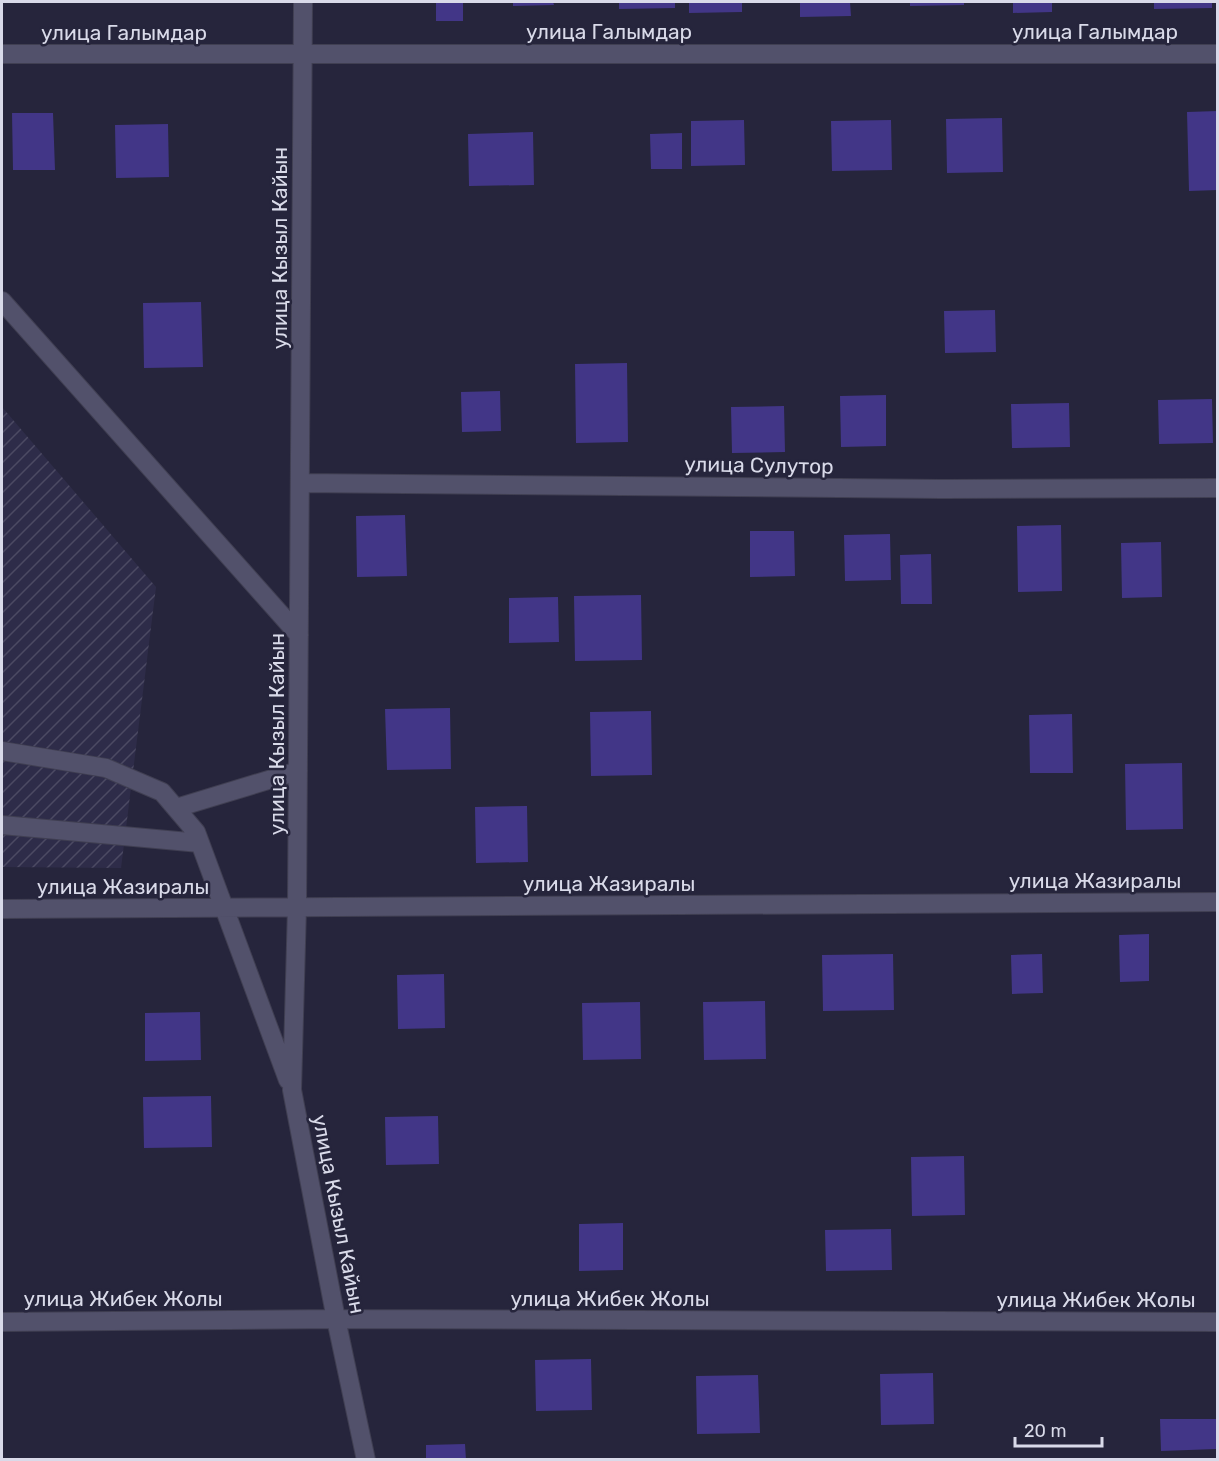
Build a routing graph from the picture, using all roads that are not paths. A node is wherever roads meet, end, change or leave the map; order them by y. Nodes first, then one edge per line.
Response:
1 (303, 2) edge
2 (2, 54) edge
3 (303, 54) junction
4 (1218, 54) edge
5 (2, 301) edge
6 (300, 483) junction
7 (1218, 489) edge
8 (299, 635) junction
9 (2, 751) edge
10 (298, 771) junction
11 (176, 808) junction
12 (2, 825) edge
13 (200, 843) junction
14 (1218, 902) edge
15 (297, 907) junction
16 (223, 908) junction
17 (2, 909) edge
18 (292, 1090) junction
19 (336, 1319) junction
20 (2, 1322) edge
21 (1218, 1322) edge
22 (366, 1460) edge

1 - 3 street, улица Кызыл Кайын
2 - 3 street, улица Галымдар
3 - 4 street, улица Галымдар
3 - 6 street, улица Кызыл Кайын
5 - 8 street
6 - 7 street, улица Сулутор
6 - 8 street, улица Кызыл Кайын
8 - 10 street, улица Кызыл Кайын
9 - 11 street
10 - 11 street
10 - 15 street, улица Кызыл Кайын
11 - 13 street
12 - 13 street
13 - 16 street
14 - 15 street, улица Жазиралы
15 - 16 street, улица Жазиралы
15 - 18 street, улица Кызыл Кайын
16 - 17 street, улица Жазиралы
16 - 18 street
18 - 19 street, улица Кызыл Кайын
19 - 20 street, улица Жибек Жолы
19 - 21 street, улица Жибек Жолы
19 - 22 street, улица Кызыл Кайын

